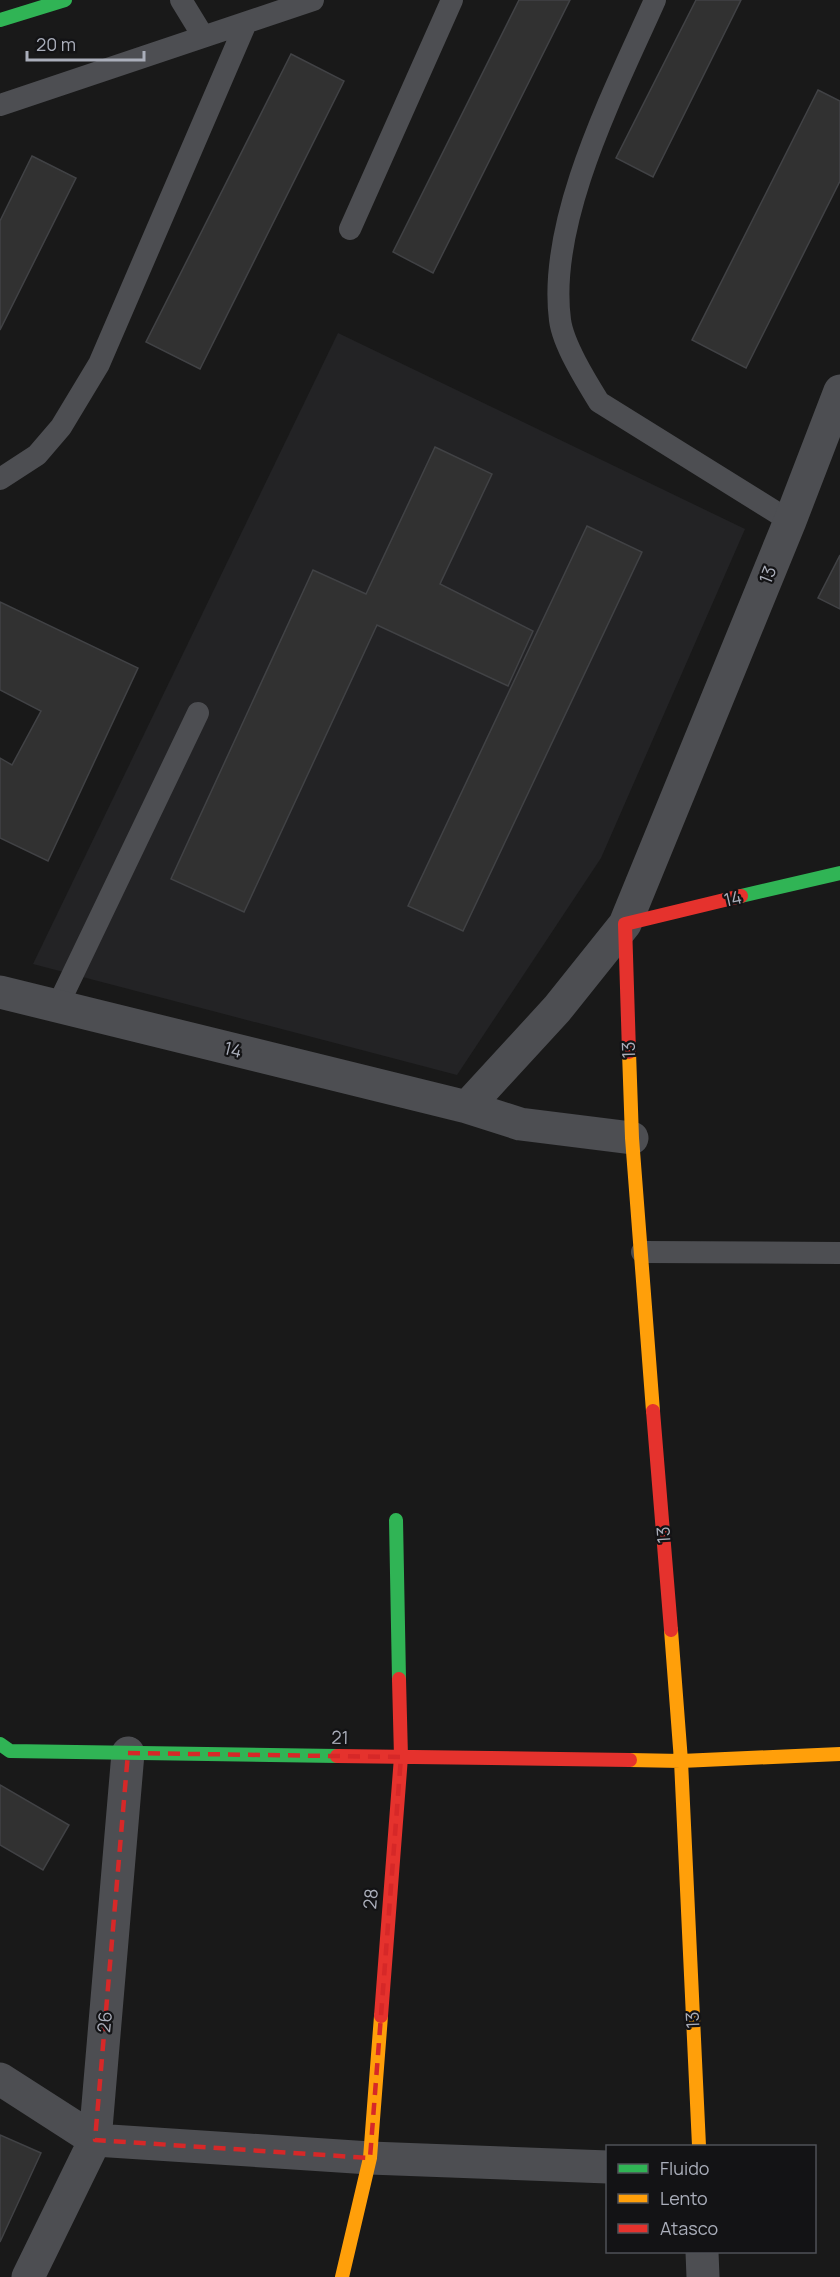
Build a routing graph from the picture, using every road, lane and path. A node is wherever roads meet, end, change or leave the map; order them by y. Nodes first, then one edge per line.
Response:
1 (65, 0) edge
2 (181, 0) edge
3 (313, 0) edge
4 (452, 0) edge
5 (656, 0) edge
6 (0, 20) edge
7 (246, 23) junction
8 (203, 36) junction
9 (0, 105) edge
10 (350, 229) dead end
11 (840, 391) edge
12 (833, 422) edge
13 (0, 478) edge
14 (790, 521) junction
15 (198, 713) dead end
16 (840, 873) edge
17 (625, 924) junction
18 (0, 992) edge
19 (57, 1007) junction
20 (467, 1107) junction
21 (632, 1138) junction
22 (642, 1252) junction
23 (840, 1253) edge
24 (396, 1520) dead end
25 (0, 1744) edge
26 (128, 1753) junction
27 (840, 1754) edge
28 (401, 1757) junction
29 (681, 1761) junction
30 (0, 2079) edge
31 (95, 2140) junction
32 (699, 2145) edge
33 (370, 2158) junction
34 (606, 2167) edge
35 (702, 2253) edge
36 (28, 2277) edge
37 (342, 2277) edge
38 (703, 2277) edge

1 - 6 street
2 - 8 lane
3 - 7 lane
4 - 10 lane
5 - 14 lane
7 - 8 lane
7 - 13 lane
8 - 9 lane
11 - 12 street, 13
12 - 14 street, 13
14 - 17 street, 13
15 - 19 lane
16 - 17 street, 14
17 - 20 street, 13
17 - 21 street, 13
18 - 19 street, 14
19 - 20 street, 14
20 - 21 street, 14
21 - 22 street, 13
22 - 23 lane
22 - 29 street, 13
24 - 28 street, 28
25 - 26 street, 21
26 - 28 street, 21
26 - 31 street, 26
27 - 29 street, 21
28 - 29 street, 21
28 - 33 street, 28
29 - 32 street, 13
30 - 31 street
31 - 33 street
31 - 36 street, 26
33 - 34 street
33 - 37 street, 28
35 - 38 street

